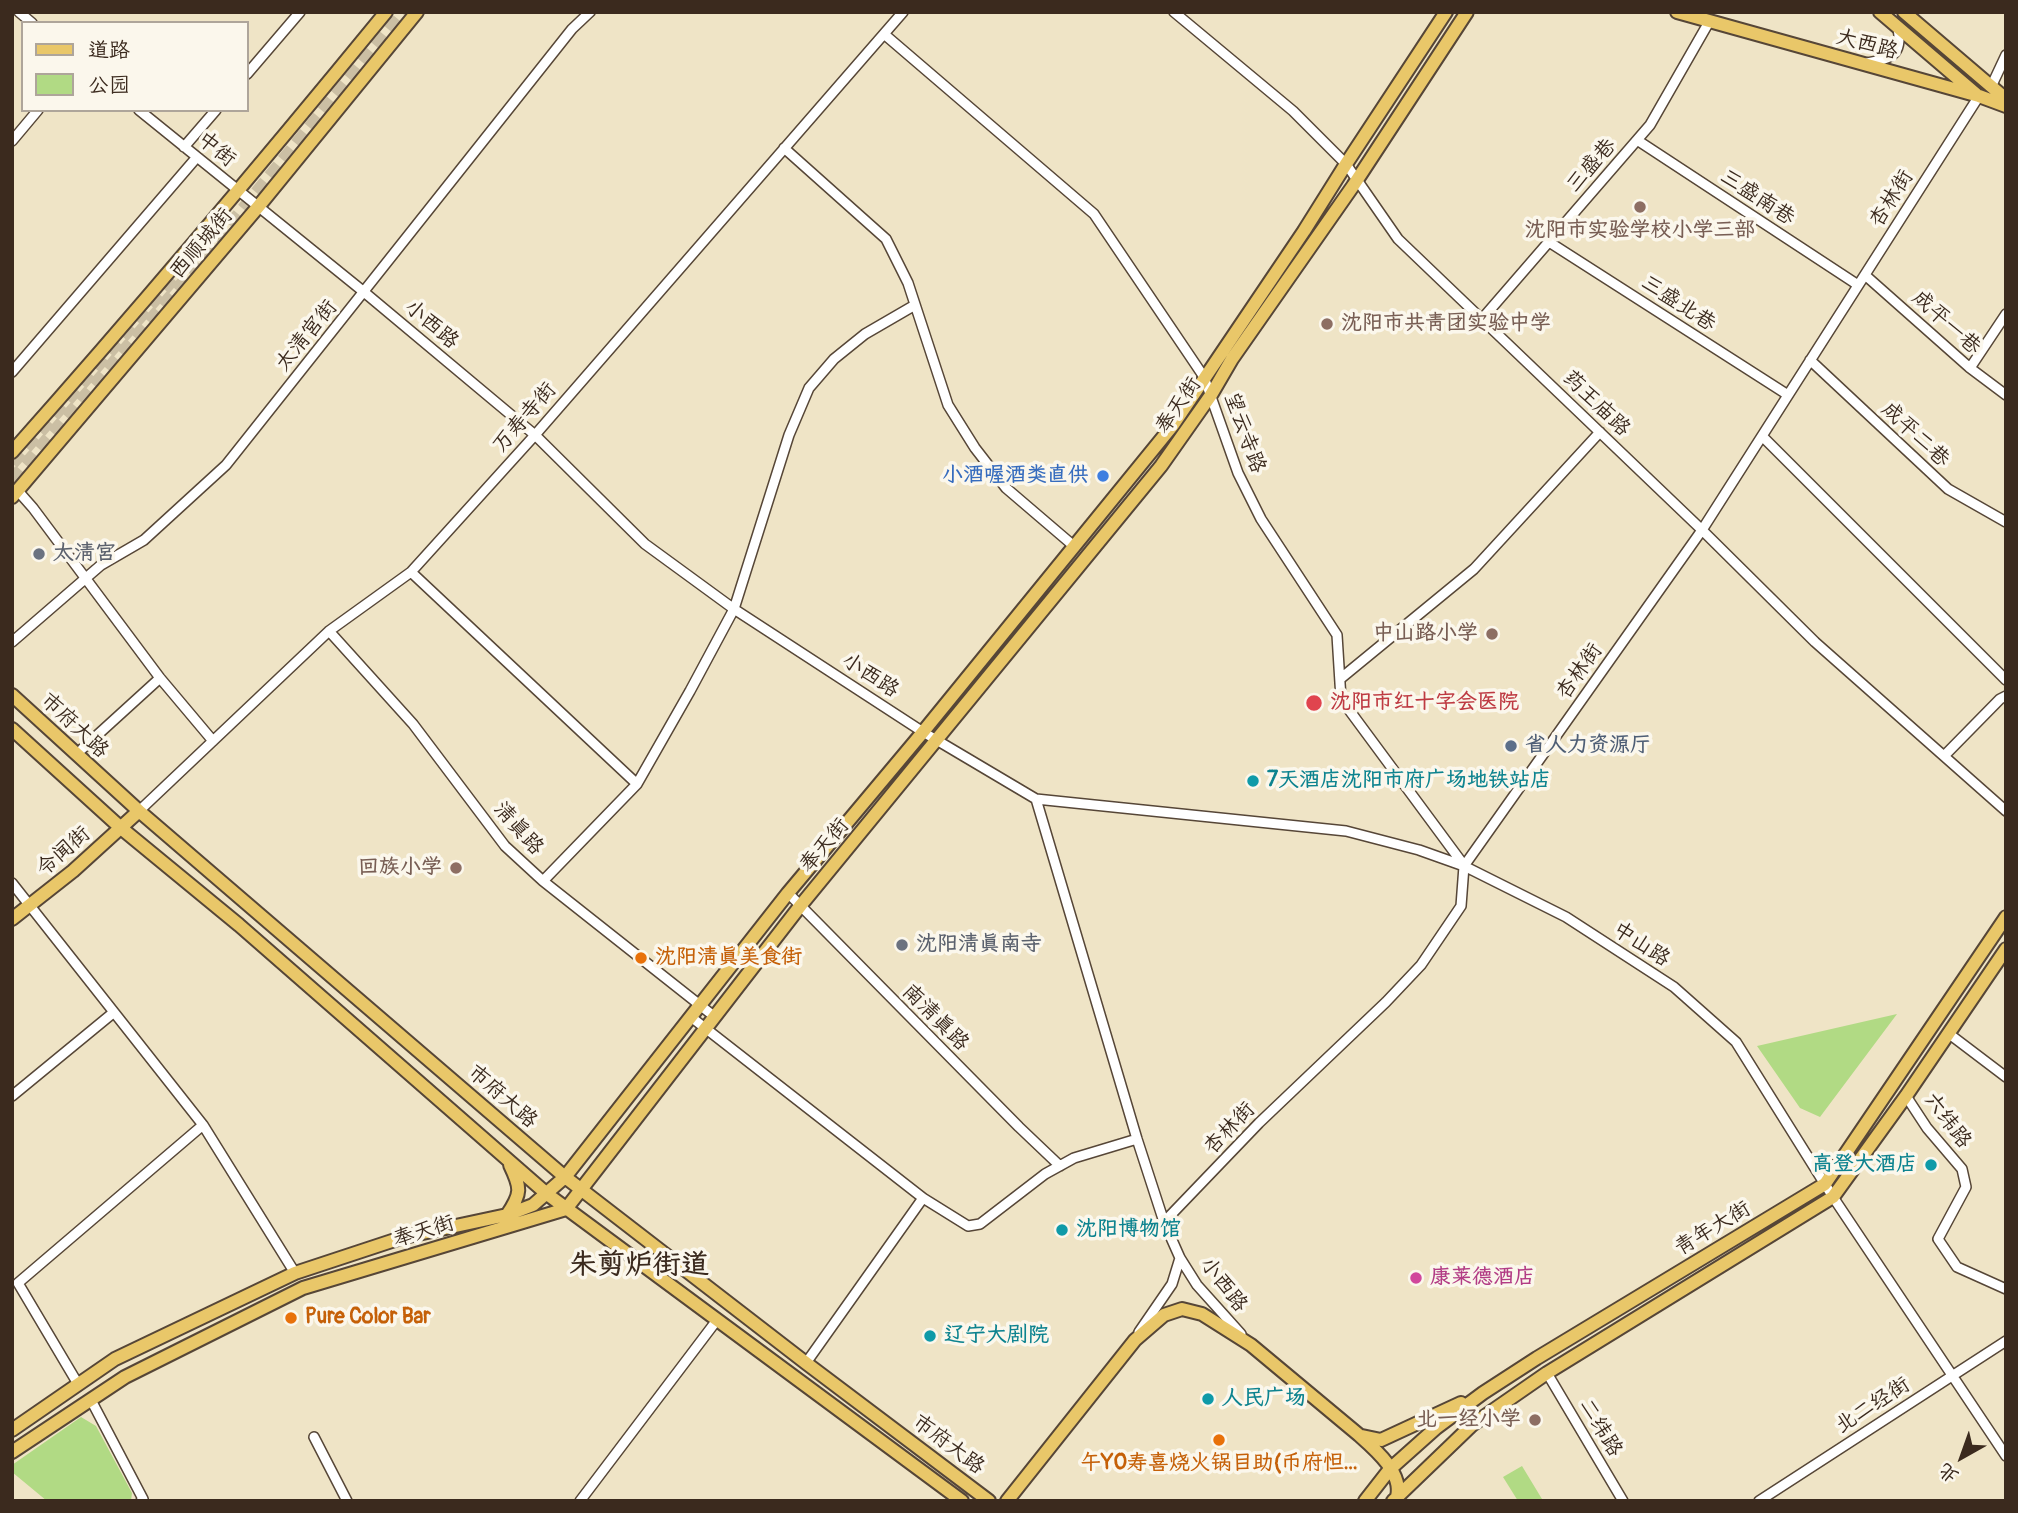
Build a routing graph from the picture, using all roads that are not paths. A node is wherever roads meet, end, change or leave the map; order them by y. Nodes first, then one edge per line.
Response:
1 (300, 12) edge
2 (386, 12) edge
3 (417, 12) edge
4 (590, 12) edge
5 (902, 12) edge
6 (1174, 12) edge
7 (1446, 12) edge
8 (1467, 12) edge
9 (1677, 12) edge
10 (1880, 12) edge
11 (1904, 12) edge
12 (1709, 22) junction
13 (1898, 28) junction
14 (884, 34) junction
15 (2006, 55) edge
16 (1861, 64) junction
17 (248, 73) edge
18 (1991, 87) junction
19 (1979, 96) junction
20 (2006, 99) edge
21 (2006, 106) edge
22 (36, 112) edge
23 (141, 112) edge
24 (214, 112) edge
25 (1637, 140) junction
26 (12, 141) edge
27 (184, 147) junction
28 (784, 148) junction
29 (197, 157) junction
30 (1346, 164) junction
31 (1356, 178) junction
32 (239, 191) junction
33 (258, 206) junction
34 (1549, 242) junction
35 (1865, 275) junction
36 (1858, 285) junction
37 (365, 292) junction
38 (915, 305) junction
39 (2006, 314) edge
40 (1482, 319) junction
41 (1810, 360) junction
42 (1970, 368) junction
43 (12, 372) edge
44 (1204, 377) junction
45 (1211, 395) junction
46 (1788, 395) junction
47 (2006, 396) edge
48 (1600, 432) junction
49 (535, 435) junction
50 (1762, 436) junction
51 (12, 452) edge
52 (15, 494) edge
53 (2006, 522) edge
54 (1702, 530) junction
55 (1075, 547) junction
56 (411, 572) junction
57 (86, 580) junction
58 (734, 609) junction
59 (329, 631) junction
60 (12, 642) edge
61 (160, 678) junction
62 (1340, 679) junction
63 (2006, 680) edge
64 (12, 695) edge
65 (2006, 696) edge
66 (12, 729) edge
67 (923, 732) junction
68 (938, 740) junction
69 (213, 741) junction
70 (82, 749) dead end
71 (1944, 756) junction
72 (637, 784) junction
73 (1036, 799) junction
74 (138, 811) junction
75 (2006, 811) edge
76 (121, 828) junction
77 (1464, 866) junction
78 (543, 881) junction
79 (12, 883) edge
80 (788, 893) junction
81 (31, 905) junction
82 (801, 905) junction
83 (2006, 917) edge
84 (12, 919) edge
85 (2006, 949) edge
86 (699, 1006) junction
87 (113, 1013) junction
88 (691, 1017) junction
89 (715, 1017) junction
90 (706, 1029) junction
91 (1948, 1033) junction
92 (2006, 1076) edge
93 (12, 1096) edge
94 (1906, 1096) junction
95 (203, 1125) junction
96 (1137, 1139) junction
97 (507, 1158) junction
98 (1060, 1166) junction
99 (565, 1177) junction
100 (1825, 1184) junction
101 (582, 1190) junction
102 (547, 1194) junction
103 (1833, 1197) junction
104 (923, 1198) junction
105 (566, 1209) junction
106 (507, 1215) junction
107 (1164, 1222) junction
108 (1180, 1258) junction
109 (295, 1273) junction
110 (2006, 1289) edge
111 (718, 1320) junction
112 (1135, 1340) junction
113 (2006, 1341) edge
114 (1251, 1345) junction
115 (806, 1363) junction
116 (1547, 1373) junction
117 (1952, 1376) junction
118 (78, 1384) junction
119 (1483, 1393) junction
120 (91, 1400) junction
121 (12, 1430) edge
122 (1359, 1435) junction
123 (314, 1437) dead end
124 (12, 1452) edge
125 (2006, 1456) edge
126 (1390, 1469) junction
127 (1395, 1499) edge
128 (141, 1501) edge
129 (347, 1501) edge
130 (580, 1501) edge
131 (962, 1501) edge
132 (989, 1501) edge
133 (1007, 1501) edge
134 (1365, 1501) edge
135 (1623, 1501) edge
136 (1759, 1501) edge

1 - 17 street
2 - 32 main road, 西顺城街
3 - 33 main road, 西顺城街
4 - 37 street, 太清宫街
5 - 14 street, 万寿寺街
6 - 30 street, 药王庙路
7 - 30 main road, 奉天街
8 - 31 main road, 奉天街
9 - 12 main road, 大西路
10 - 13 main road
11 - 18 main road
12 - 16 main road, 大西路
12 - 25 street, 三盛巷
13 - 16 street
13 - 19 main road
14 - 28 street, 万寿寺街
14 - 44 street, 望云寺路
15 - 18 street
16 - 19 main road, 大西路
18 - 20 main road
19 - 21 main road, 大西路
19 - 35 street, 杏林街
22 - 26 street
23 - 27 street, 中街
24 - 27 street
25 - 34 street, 三盛巷
25 - 36 street, 三盛南巷
27 - 29 street, 中街
28 - 38 street
28 - 49 street, 万寿寺街
29 - 32 street, 中街
29 - 43 street
30 - 31 street, 药王庙路
30 - 44 main road, 奉天街
31 - 40 street, 药王庙路
31 - 45 main road, 奉天街
32 - 33 street, 小西路
32 - 51 main road, 西顺城街
33 - 37 street, 小西路
33 - 52 main road, 西顺城街
34 - 40 street, 三盛巷
34 - 46 street, 三盛北巷
35 - 36 street, 杏林街
35 - 42 street, 成平一巷
36 - 41 street, 杏林街
37 - 49 street, 小西路
37 - 57 street, 太清宫街
38 - 55 street
38 - 58 street
39 - 42 street
40 - 48 street, 药王庙路
41 - 46 street, 杏林街
41 - 53 street, 成平二巷
42 - 47 street, 成平一巷
44 - 45 street, 望云寺路
44 - 55 main road, 奉天街
45 - 62 street, 望云寺路
45 - 68 main road, 奉天街
46 - 50 street, 杏林街
48 - 54 street, 药王庙路
48 - 62 street
49 - 56 street, 万寿寺街
49 - 58 street, 小西路
50 - 54 street, 杏林街
50 - 63 street
52 - 57 street
54 - 71 street, 药王庙路
54 - 77 street, 杏林街
55 - 67 main road, 奉天街
56 - 59 street, 万寿寺街
56 - 72 street
57 - 60 street, 太清宫街
57 - 61 street
58 - 67 street, 小西路
58 - 72 street
59 - 69 street, 万寿寺街
59 - 78 street, 清真路
61 - 69 street
61 - 70 street
62 - 77 street, 望云寺路
64 - 74 main road, 市府大路
65 - 71 street
66 - 76 main road, 市府大路
67 - 68 street, 小西路
67 - 80 main road, 奉天街
68 - 73 street, 小西路
68 - 82 main road, 奉天街
69 - 74 street, 万寿寺街
71 - 75 street, 药王庙路
72 - 78 street
73 - 77 street, 中山路
73 - 96 street, 小西路
74 - 76 main road, 令闻街
74 - 99 main road, 市府大路
76 - 81 main road, 令闻街
76 - 97 main road, 市府大路
77 - 100 street, 中山路
77 - 107 street, 杏林街
78 - 86 street, 清真路
79 - 81 street
80 - 82 street, 南清真路
80 - 86 main road, 奉天街
81 - 84 main road, 令闻街
81 - 87 street
82 - 89 main road, 奉天街
82 - 98 street, 南清真路
83 - 100 main road, 青年大街
85 - 91 main road, 青年大街
86 - 88 main road, 奉天街
86 - 89 street, 清真路
87 - 93 street
87 - 95 street
88 - 90 street
88 - 99 main road, 奉天街
89 - 90 main road, 奉天街
90 - 101 main road, 奉天街
90 - 104 street
91 - 92 street
91 - 94 main road, 青年大街
94 - 103 main road, 青年大街
94 - 110 street, 六纬路
95 - 109 street
95 - 118 street
96 - 98 street
96 - 107 street, 小西路
97 - 102 main road, 市府大路
97 - 106 main road
98 - 104 street
99 - 101 main road, 市府大路
99 - 102 main road, 奉天街
100 - 103 street, 中山路
100 - 119 main road, 青年大街
101 - 105 main road, 奉天街
101 - 115 main road, 市府大路
102 - 105 main road, 市府大路
102 - 106 main road, 奉天街
103 - 116 main road, 青年大街
103 - 117 street, 中山路
104 - 115 street
105 - 111 main road, 市府大路
105 - 120 main road, 奉天街
106 - 109 main road, 奉天街
107 - 108 street, 小西路
108 - 112 street
108 - 114 street, 小西路
109 - 118 main road, 奉天街
111 - 130 street
111 - 131 main road, 市府大路
112 - 114 main road
112 - 133 main road
113 - 117 street, 北二经街
114 - 122 main road
115 - 132 main road, 市府大路
116 - 127 main road, 青年大街
116 - 135 street, 二纬路
117 - 125 street, 中山路
117 - 136 street, 北二经街
118 - 121 main road, 奉天街
119 - 122 main road
119 - 126 main road, 青年大街
120 - 124 main road, 奉天街
120 - 128 street
122 - 126 main road
123 - 129 street
126 - 127 main road
126 - 134 main road, 青年大街

